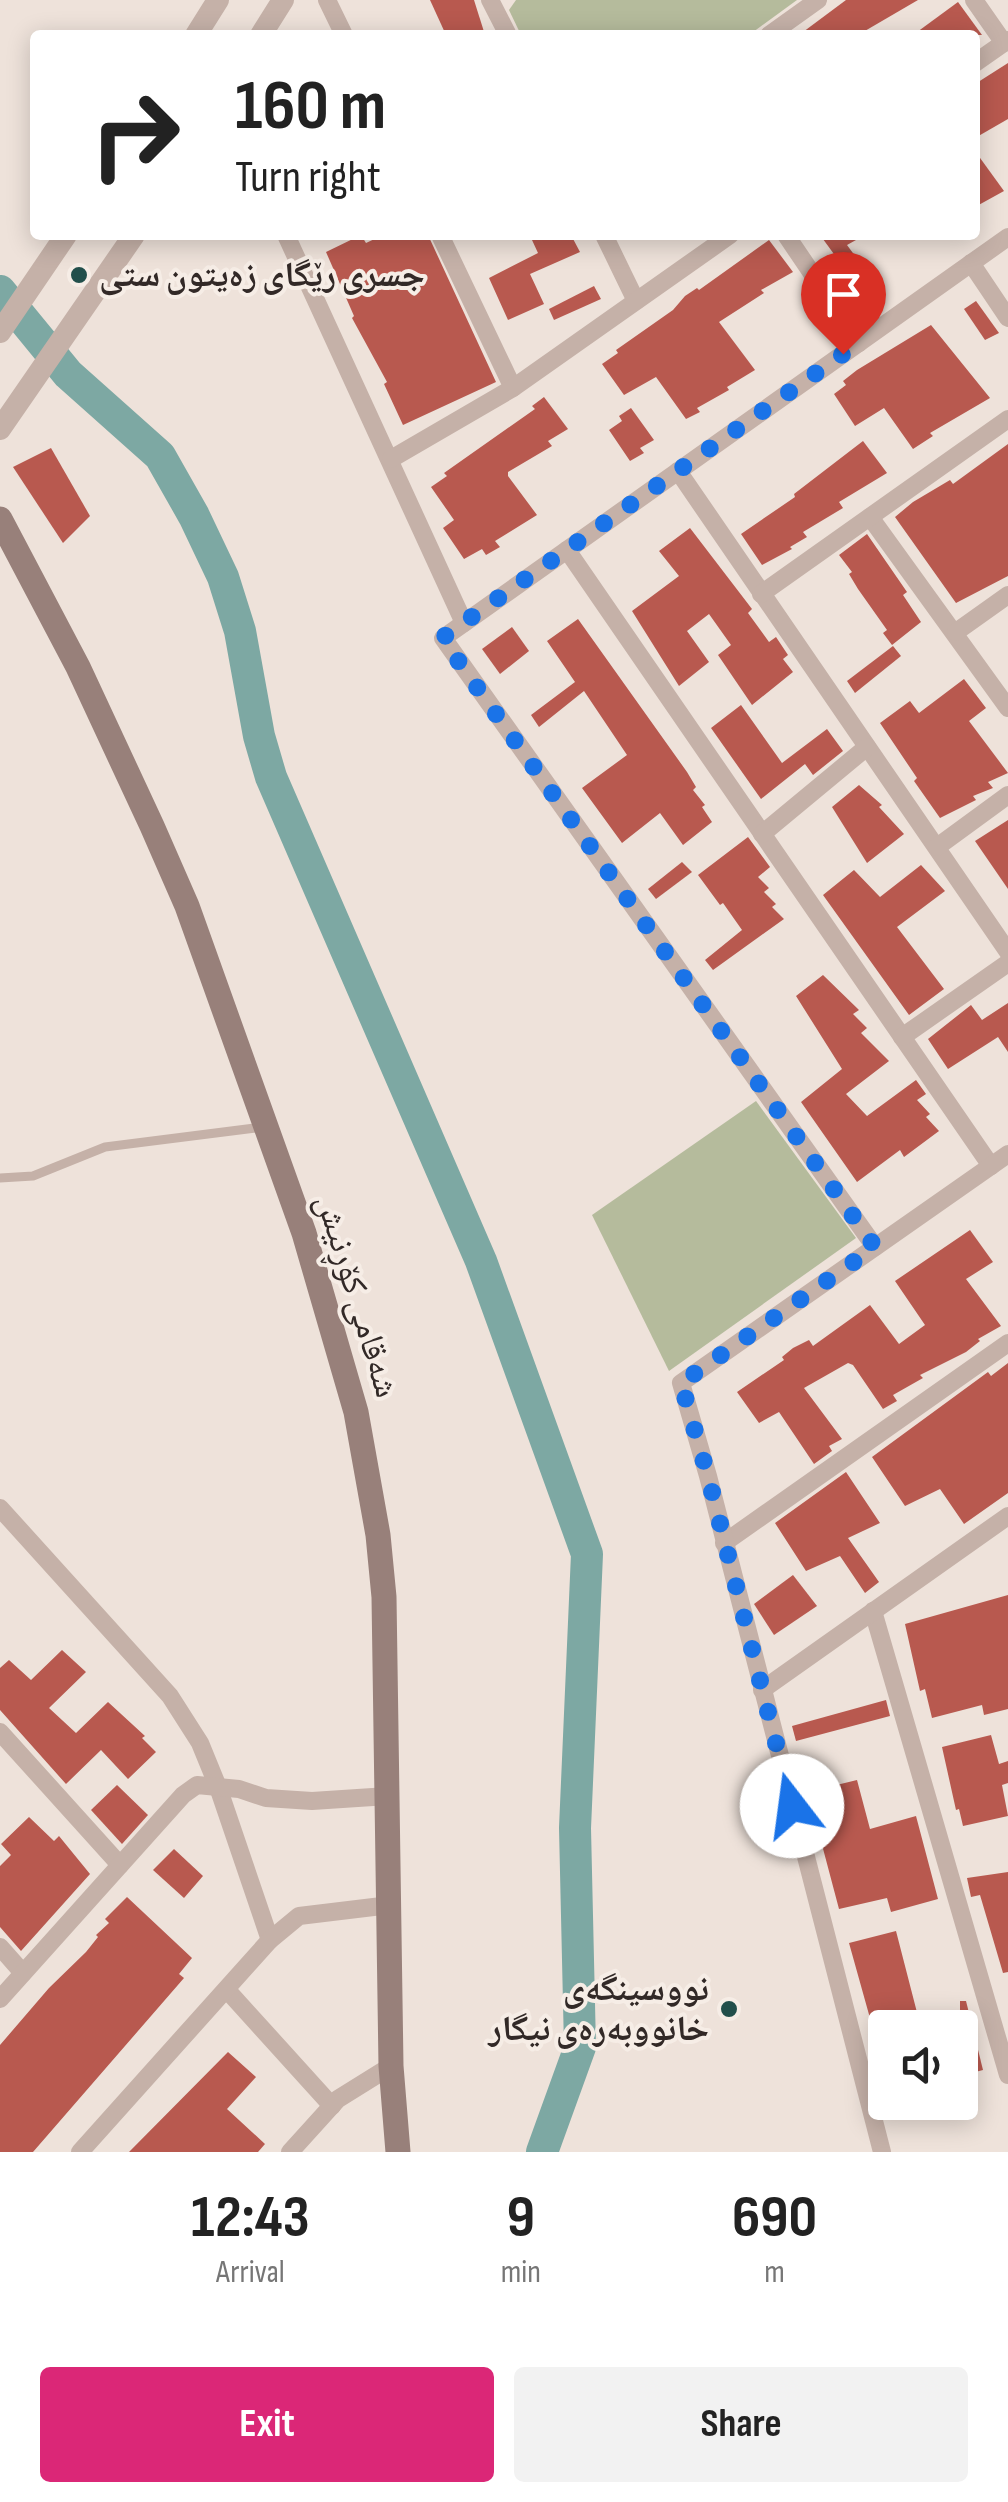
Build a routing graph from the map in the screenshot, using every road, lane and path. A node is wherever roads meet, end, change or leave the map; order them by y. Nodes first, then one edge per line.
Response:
1 (218, 0) edge
2 (283, 0) edge
3 (327, 0) edge
4 (818, 0) edge
5 (974, 0) edge
6 (495, 3) edge
7 (199, 30) edge
8 (264, 30) edge
9 (342, 30) edge
10 (506, 30) edge
11 (776, 30) edge
12 (1006, 41) edge
13 (980, 59) edge
14 (1008, 237) edge
15 (63, 240) edge
16 (131, 240) edge
17 (288, 240) edge
18 (442, 240) edge
19 (606, 240) edge
20 (723, 240) edge
21 (789, 240) edge
22 (971, 263) junction
23 (636, 301) junction
24 (1008, 318) edge
25 (0, 332) edge
26 (858, 343) junction
27 (513, 388) junction
28 (1008, 419) edge
29 (2, 427) edge
30 (391, 459) junction
31 (678, 471) junction
32 (870, 517) junction
33 (0, 519) edge
34 (567, 550) junction
35 (761, 594) junction
36 (1008, 595) edge
37 (464, 623) junction
38 (956, 632) junction
39 (1008, 708) edge
40 (868, 747) junction
41 (1008, 795) edge
42 (762, 834) junction
43 (937, 846) junction
44 (1008, 952) edge
45 (1008, 964) edge
46 (902, 1037) junction
47 (266, 1127) junction
48 (1008, 1154) edge
49 (991, 1166) junction
50 (0, 1178) edge
51 (875, 1247) junction
52 (1008, 1342) edge
53 (0, 1508) edge
54 (1007, 1523) edge
55 (724, 1543) junction
56 (873, 1612) junction
57 (762, 1690) junction
58 (0, 1732) edge
59 (218, 1787) junction
60 (388, 1796) junction
61 (120, 1865) junction
62 (390, 1905) junction
63 (270, 1940) junction
64 (0, 1947) edge
65 (23, 1973) junction
66 (227, 1990) junction
67 (0, 1999) edge
68 (1002, 2027) edge
69 (391, 2066) junction
70 (1008, 2075) edge
71 (332, 2106) junction
72 (80, 2152) edge
73 (290, 2152) edge
74 (398, 2152) edge
75 (882, 2152) edge

1 - 7 street
2 - 8 street
3 - 9 street
4 - 11 street
5 - 12 street
6 - 10 street
12 - 13 street
14 - 22 street
15 - 25 street
16 - 29 street
17 - 30 street
18 - 27 street
19 - 23 street
20 - 23 street
21 - 26 street
22 - 24 street
22 - 26 street
23 - 27 street
26 - 31 street
27 - 30 street
28 - 32 street
30 - 37 street
31 - 34 street
31 - 35 street
32 - 35 street
32 - 38 street
33 - 47 main road, شەقامی کۆڕنیش
34 - 37 street
34 - 42 street
35 - 40 street
36 - 38 street
37 - 51 street
38 - 39 street
40 - 42 street
40 - 43 street
41 - 43 street
42 - 46 street
43 - 44 street
45 - 46 street
46 - 49 street
47 - 50 lane
47 - 60 main road, شەقامی کۆڕنیش
48 - 49 street
49 - 51 street
51 - 55 street
52 - 55 street
53 - 59 street
54 - 56 street
55 - 57 street
56 - 57 street
56 - 68 street
57 - 75 street
58 - 61 street
59 - 60 street
59 - 61 street
59 - 63 street
60 - 62 main road, شەقامی کۆڕنیش
61 - 65 street
62 - 63 street
62 - 69 main road, شەقامی کۆڕنیش
63 - 66 street
64 - 65 street
65 - 67 street
66 - 71 street
66 - 72 street
68 - 70 street
69 - 71 street
69 - 74 main road, شەقامی کۆڕنیش
71 - 73 street

